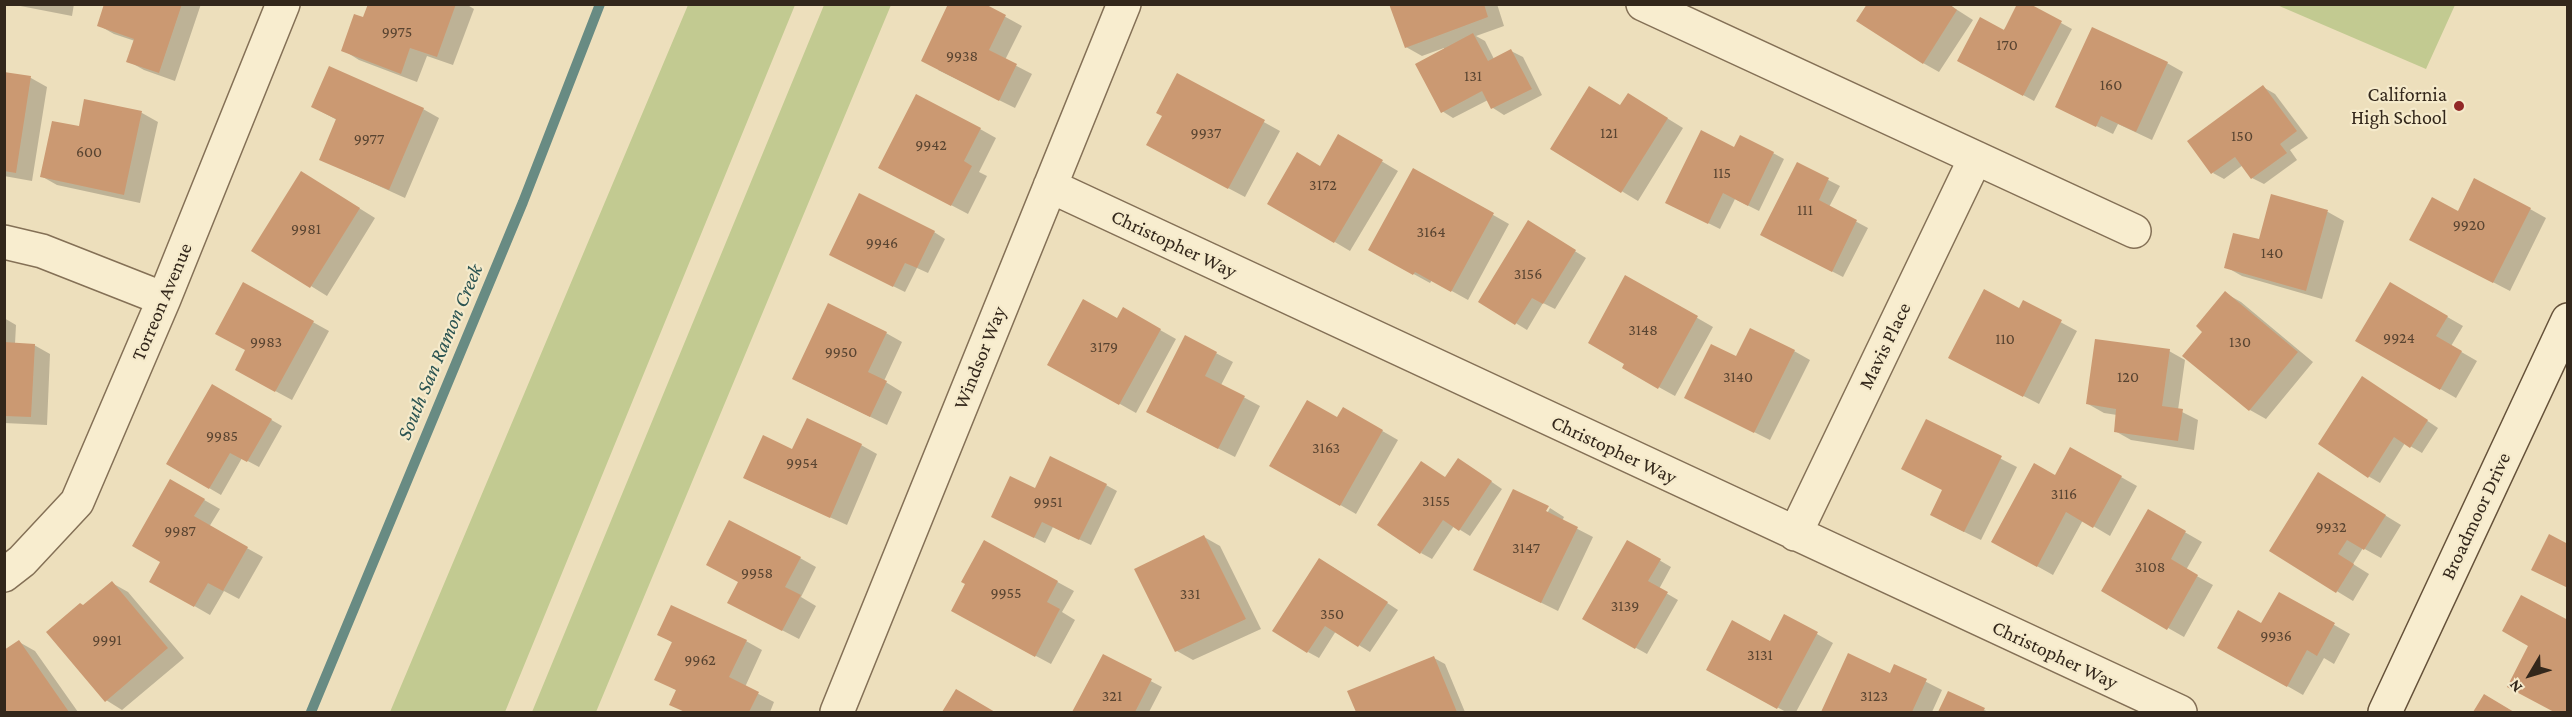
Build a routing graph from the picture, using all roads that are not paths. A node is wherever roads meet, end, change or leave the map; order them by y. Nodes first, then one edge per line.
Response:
1 (283, 4) edge
2 (1124, 4) edge
3 (1643, 4) edge
4 (1975, 159) junction
5 (1050, 186) junction
6 (2134, 231) dead end
7 (4, 242) edge
8 (164, 299) junction
9 (2568, 320) edge
10 (1795, 534) junction
11 (4, 575) edge
12 (837, 712) edge
13 (2180, 712) edge
14 (2385, 712) edge

1 - 8 street, Torreon Avenue
2 - 5 street, Windsor Way
3 - 4 street
4 - 6 street
4 - 10 street, Mavis Place
5 - 10 street, Christopher Way
5 - 12 street, Windsor Way
7 - 8 street
8 - 11 street, Torreon Avenue
9 - 14 street, Broadmoor Drive
10 - 13 street, Christopher Way

